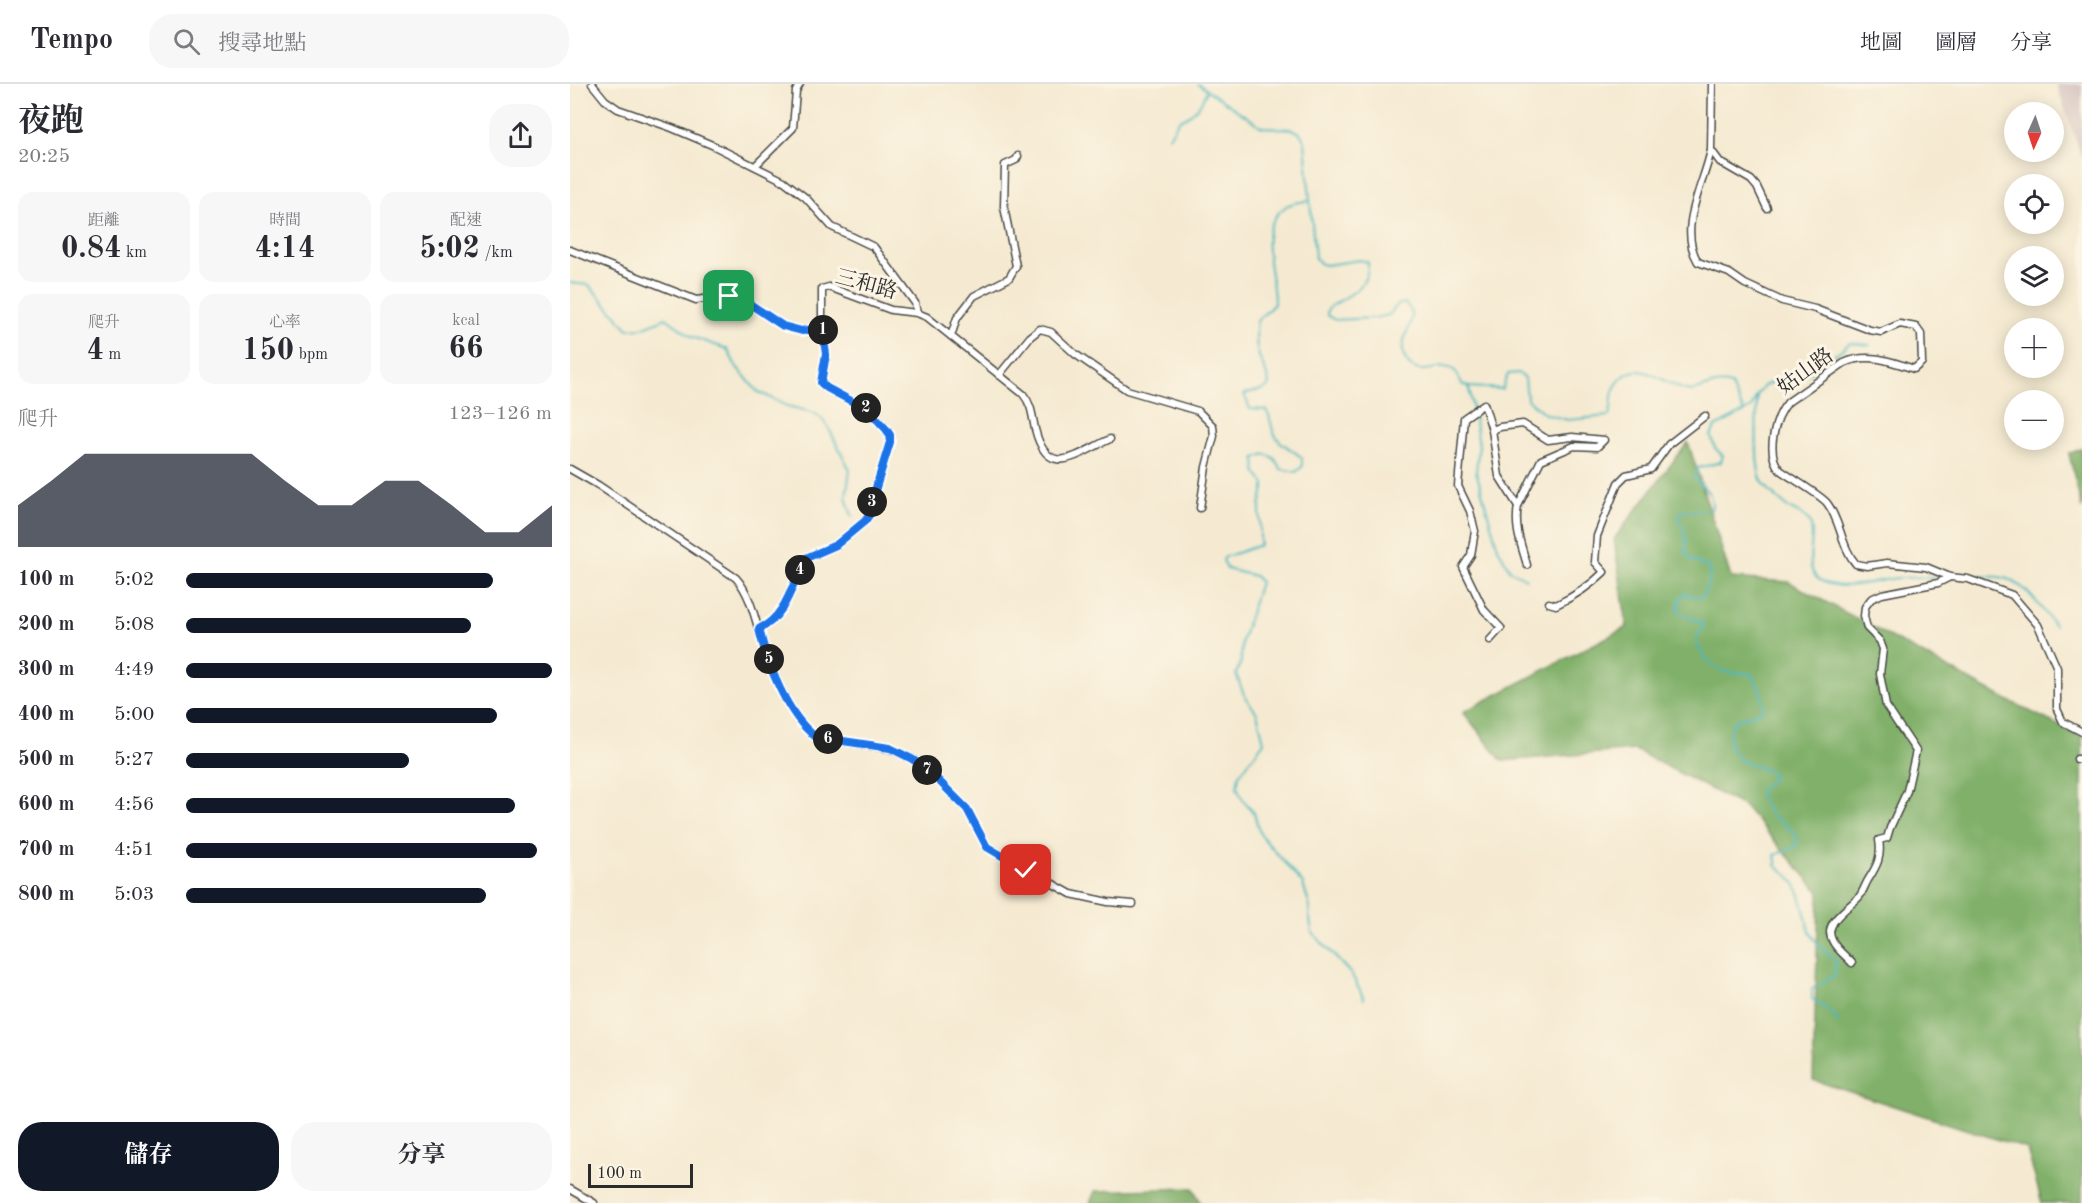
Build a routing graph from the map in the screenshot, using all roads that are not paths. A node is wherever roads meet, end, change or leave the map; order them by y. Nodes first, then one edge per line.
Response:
1 (592, 84) edge
2 (800, 84) edge
3 (1712, 84) edge
4 (1711, 150) junction
5 (1018, 156) dead end
6 (754, 166) junction
7 (1767, 208) dead end
8 (570, 250) edge
9 (917, 313) junction
10 (822, 327) junction
11 (951, 336) junction
12 (999, 375) junction
13 (1705, 416) dead end
14 (1492, 430) junction
15 (1110, 439) dead end
16 (570, 469) edge
17 (1518, 506) junction
18 (1200, 508) dead end
19 (1527, 565) dead end
20 (1950, 577) junction
21 (1549, 603) dead end
22 (759, 629) junction
23 (1490, 640) dead end
24 (2082, 732) edge
25 (1133, 904) dead end
26 (1852, 963) dead end
27 (570, 1189) edge
28 (594, 1203) edge

1 - 6 street
2 - 6 street
3 - 4 street, 姑山路
4 - 7 street
4 - 20 street, 姑山路
5 - 11 street
6 - 9 street
8 - 10 street
9 - 10 street, 三和路
9 - 11 street, 三和路
10 - 22 street, 三和路
11 - 12 street, 三和路
12 - 15 street, 三和路
12 - 18 street
13 - 21 street
14 - 17 street
14 - 17 street
14 - 23 street
16 - 22 street
17 - 19 street
20 - 24 street
20 - 26 street
22 - 25 street
27 - 28 street

